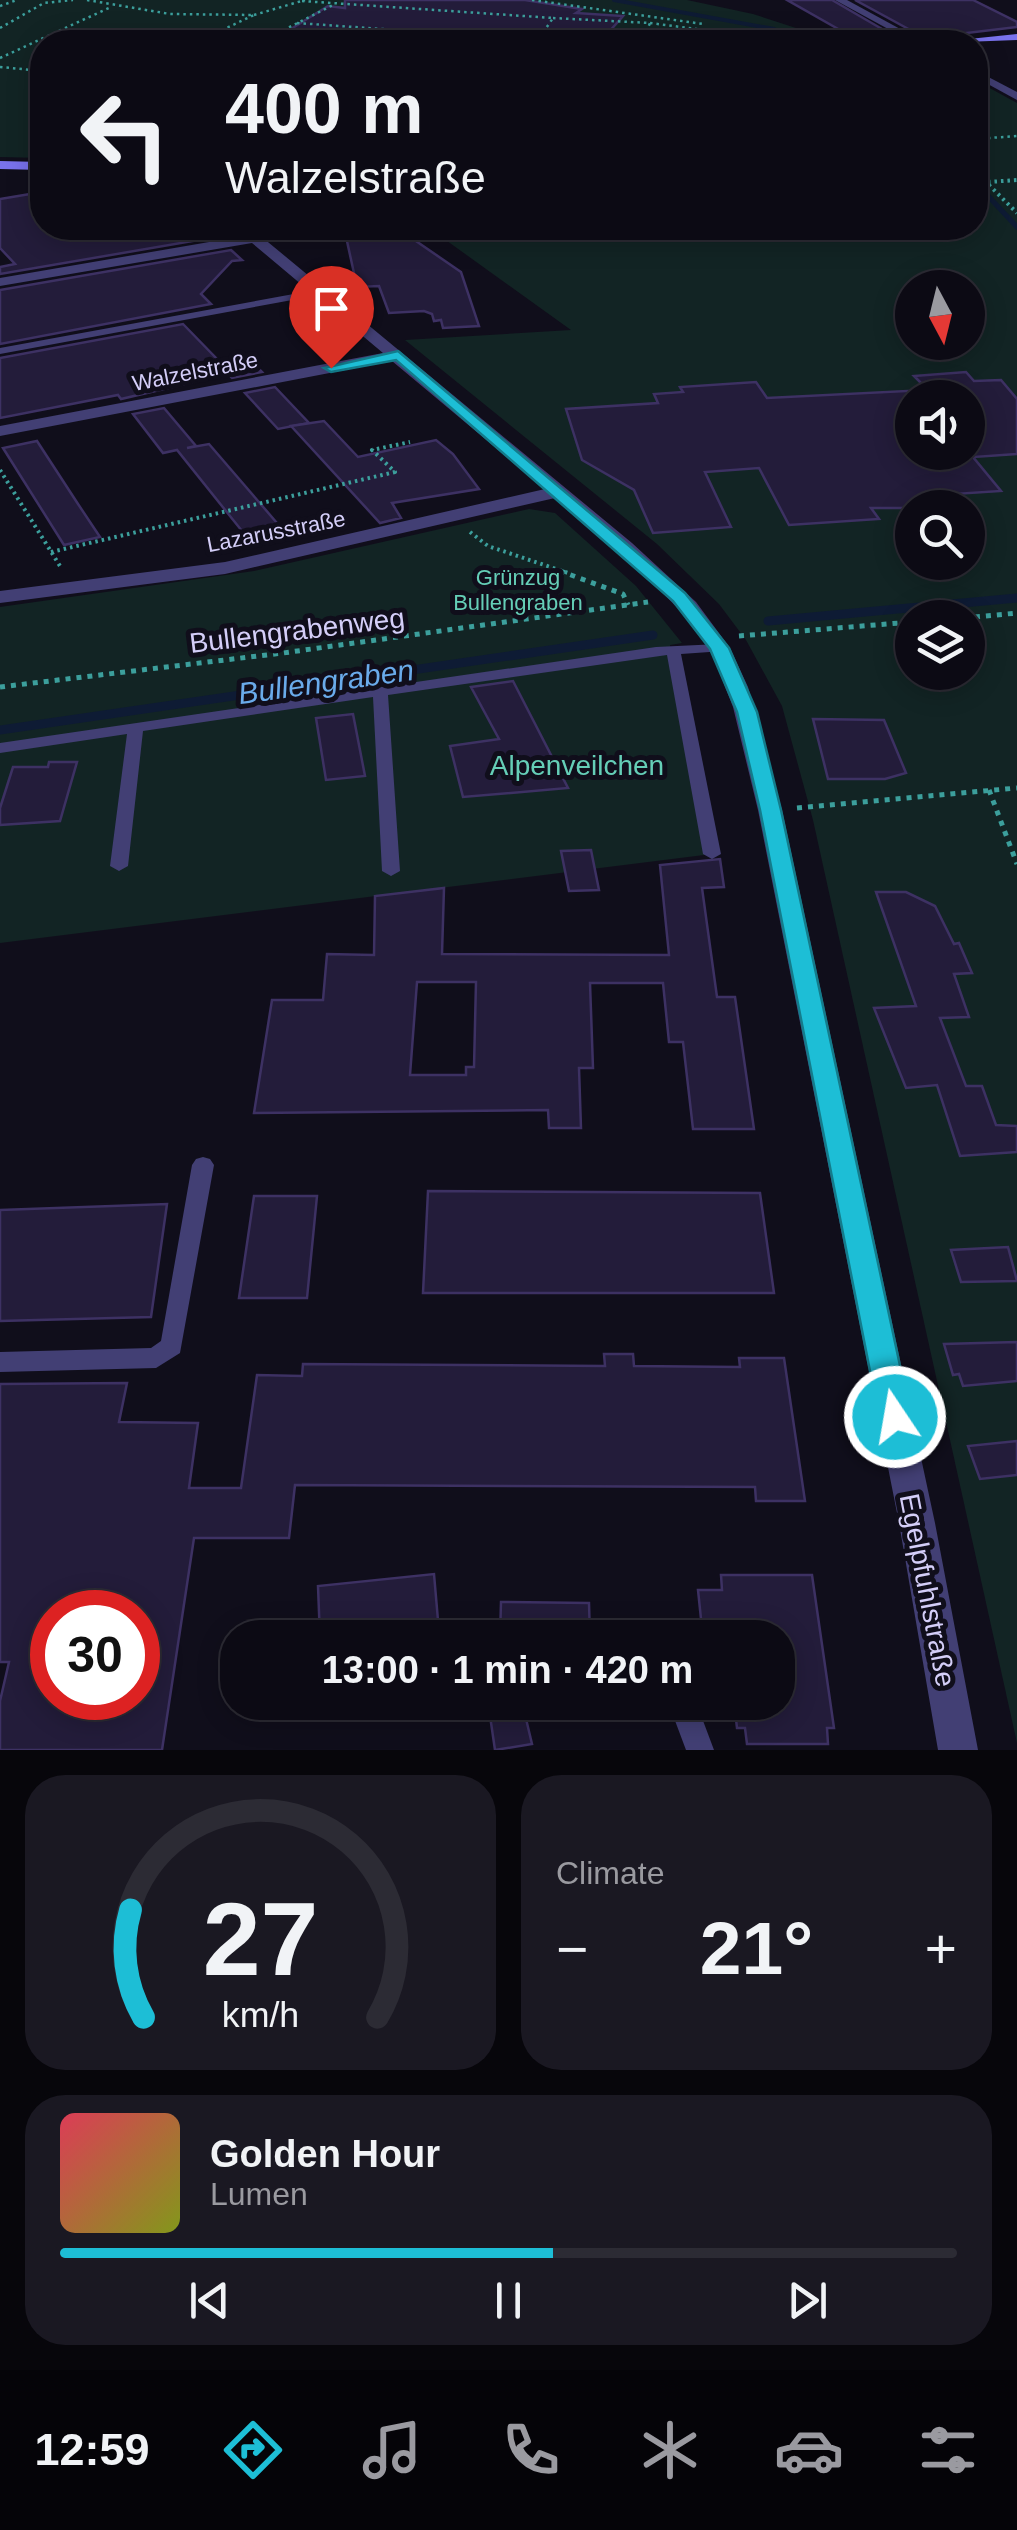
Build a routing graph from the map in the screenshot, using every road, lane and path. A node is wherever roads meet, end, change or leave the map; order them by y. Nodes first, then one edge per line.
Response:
1 (16, 0) edge
2 (72, 0) edge
3 (87, 0) edge
4 (304, 0) edge
5 (532, 0) edge
6 (840, 0) edge
7 (335, 4) junction
8 (0, 6) edge
9 (111, 7) junction
10 (254, 15) junction
11 (553, 18) junction
12 (297, 23) junction
13 (650, 23) junction
14 (2, 25) edge
15 (708, 25) dead end
16 (61, 30) edge
17 (222, 30) edge
18 (283, 30) edge
19 (390, 30) edge
20 (545, 30) edge
21 (647, 30) edge
22 (706, 30) edge
23 (896, 30) edge
24 (1017, 38) edge
25 (988, 40) edge
26 (30, 44) edge
27 (0, 58) edge
28 (0, 67) edge
29 (30, 71) edge
30 (988, 81) edge
31 (1017, 97) edge
32 (1017, 136) edge
33 (988, 138) edge
34 (0, 165) edge
35 (30, 166) edge
36 (1017, 180) edge
37 (988, 182) edge
38 (988, 183) edge
39 (1017, 214) edge
40 (213, 240) edge
41 (258, 240) edge
42 (0, 282) edge
43 (321, 292) junction
44 (0, 351) edge
45 (398, 356) junction
46 (0, 431) edge
47 (410, 442) dead end
48 (0, 470) edge
49 (558, 492) junction
50 (461, 522) dead end
51 (51, 552) junction
52 (69, 580) dead end
53 (0, 597) edge
54 (658, 600) dead end
55 (628, 605) junction
56 (1017, 613) edge
57 (985, 616) edge
58 (895, 624) edge
59 (716, 643) junction
60 (673, 650) junction
61 (0, 687) edge
62 (380, 690) junction
63 (136, 728) junction
64 (0, 748) edge
65 (1017, 788) edge
66 (989, 790) junction
67 (770, 810) junction
68 (712, 854) dead end
69 (1017, 864) edge
70 (119, 866) dead end
71 (391, 872) dead end
72 (203, 1165) dead end
73 (0, 1362) edge
74 (689, 1720) edge
75 (700, 1750) edge
76 (958, 1750) edge

1 - 8 path
2 - 14 path
3 - 9 path
4 - 7 path
4 - 10 path
5 - 15 path
6 - 23 street
7 - 11 path
7 - 12 path
9 - 10 path
9 - 16 path
10 - 17 path
11 - 13 path
11 - 20 path
12 - 18 path
12 - 19 path
13 - 21 path
13 - 22 path
24 - 25 street
26 - 27 path
28 - 29 path
30 - 31 street
32 - 33 path
34 - 35 street
36 - 37 path
38 - 39 path
40 - 42 street
41 - 43 street, Egelpfuhlstraße
43 - 44 lane
43 - 45 street, Egelpfuhlstraße
45 - 46 street, Walzelstraße
45 - 49 street, Egelpfuhlstraße
47 - 51 path
48 - 51 path
49 - 53 street, Lazarusstraße
49 - 59 street, Egelpfuhlstraße
50 - 55 path
51 - 52 path
54 - 55 path, Bullengrabenweg
55 - 61 path, Bullengrabenweg
56 - 57 path
58 - 59 path
59 - 60 lane
59 - 67 street, Egelpfuhlstraße
60 - 62 lane
60 - 68 lane
62 - 63 lane
62 - 71 lane
63 - 64 lane
63 - 70 lane
65 - 66 path
66 - 67 path
66 - 69 path
67 - 76 street, Egelpfuhlstraße
72 - 73 lane
74 - 75 lane

